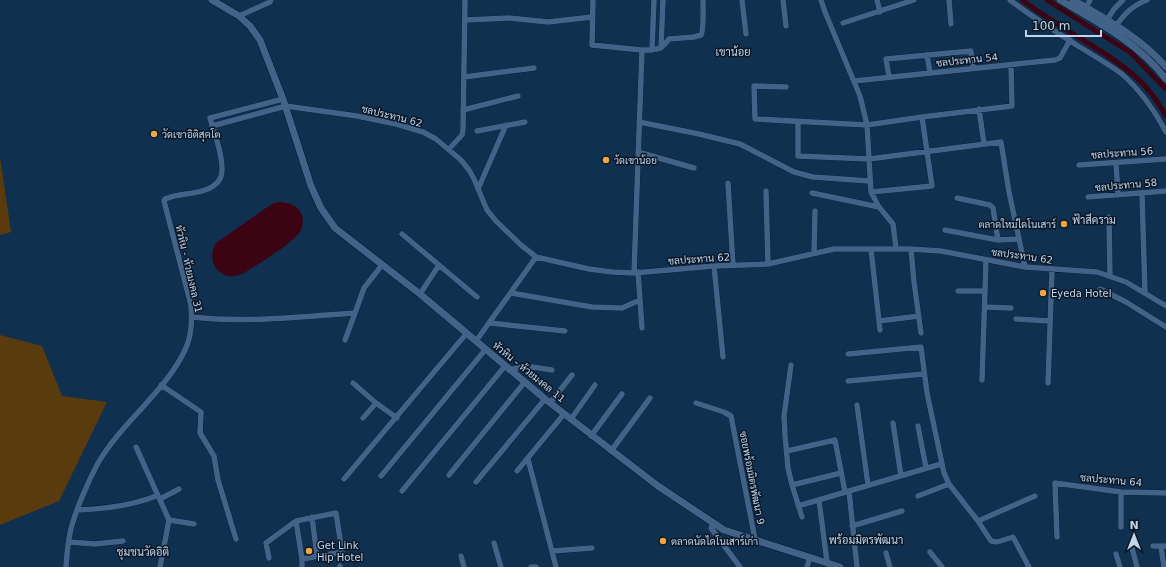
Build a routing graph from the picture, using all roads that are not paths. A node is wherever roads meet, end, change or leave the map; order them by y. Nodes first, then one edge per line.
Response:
1 (212, 0) edge
2 (271, 0) edge
3 (465, 0) edge
4 (593, 0) edge
5 (654, 0) edge
6 (663, 0) edge
7 (703, 0) edge
8 (742, 0) edge
9 (783, 0) edge
10 (821, 0) edge
11 (877, 0) edge
12 (914, 0) edge
13 (949, 0) edge
14 (1010, 0) edge
15 (1060, 0) edge
16 (1073, 0) edge
17 (1090, 0) edge
18 (1123, 0) edge
19 (1147, 0) edge
20 (1086, 8) junction
21 (880, 12) junction
22 (239, 16) junction
23 (592, 17) junction
24 (465, 20) junction
25 (1107, 20) junction
26 (843, 23) dead end
27 (951, 24) dead end
28 (786, 26) dead end
29 (1116, 26) junction
30 (746, 34) dead end
31 (1070, 40) junction
32 (661, 48) junction
33 (642, 50) junction
34 (652, 50) junction
35 (927, 55) junction
36 (1011, 65) junction
37 (534, 68) dead end
38 (1166, 68) edge
39 (973, 69) junction
40 (930, 73) junction
41 (464, 77) junction
42 (889, 77) junction
43 (1166, 79) edge
44 (854, 81) junction
45 (786, 87) dead end
46 (518, 96) dead end
47 (285, 103) junction
48 (979, 109) junction
49 (463, 110) junction
50 (922, 116) junction
51 (525, 122) dead end
52 (639, 122) junction
53 (798, 122) junction
54 (506, 125) junction
55 (867, 125) junction
56 (477, 131) dead end
57 (1166, 132) edge
58 (984, 144) junction
59 (449, 149) junction
60 (638, 152) junction
61 (927, 152) junction
62 (869, 159) junction
63 (1166, 159) edge
64 (1116, 162) junction
65 (1079, 165) dead end
66 (694, 168) dead end
67 (869, 180) junction
68 (728, 182) dead end
69 (478, 189) junction
70 (766, 191) dead end
71 (1166, 191) edge
72 (812, 192) dead end
73 (870, 192) junction
74 (1142, 193) junction
75 (1118, 194) junction
76 (1088, 197) dead end
77 (957, 198) dead end
78 (879, 207) junction
79 (815, 211) dead end
80 (1109, 217) dead end
81 (945, 230) dead end
82 (402, 234) dead end
83 (1018, 239) junction
84 (998, 240) junction
85 (896, 248) junction
86 (871, 249) junction
87 (911, 249) junction
88 (814, 253) junction
89 (536, 257) junction
90 (986, 260) junction
91 (768, 264) junction
92 (382, 265) junction
93 (439, 265) junction
94 (733, 265) junction
95 (714, 266) junction
96 (1025, 267) junction
97 (1052, 270) junction
98 (636, 273) junction
99 (1110, 276) junction
100 (1100, 289) dead end
101 (958, 290) dead end
102 (985, 291) junction
103 (511, 293) junction
104 (1145, 293) junction
105 (420, 294) junction
106 (477, 297) dead end
107 (640, 300) junction
108 (1166, 306) edge
109 (985, 307) junction
110 (1011, 308) dead end
111 (355, 313) junction
112 (919, 316) junction
113 (192, 317) junction
114 (1016, 319) dead end
115 (1050, 320) junction
116 (879, 321) junction
117 (490, 323) junction
118 (1166, 327) edge
119 (642, 328) dead end
120 (880, 330) dead end
121 (565, 331) dead end
122 (921, 333) dead end
123 (466, 334) junction
124 (345, 340) dead end
125 (476, 341) junction
126 (485, 350) junction
127 (848, 354) dead end
128 (723, 357) dead end
129 (791, 365) dead end
130 (507, 368) junction
131 (552, 370) dead end
132 (924, 374) junction
133 (572, 375) dead end
134 (982, 380) dead end
135 (848, 382) dead end
136 (353, 383) dead end
137 (524, 383) junction
138 (1048, 383) dead end
139 (161, 385) junction
140 (595, 385) dead end
141 (622, 394) dead end
142 (650, 398) dead end
143 (547, 401) junction
144 (376, 403) junction
145 (696, 403) dead end
146 (857, 406) dead end
147 (564, 414) junction
148 (363, 418) dead end
149 (397, 418) junction
150 (571, 419) junction
151 (893, 423) dead end
152 (918, 426) dead end
153 (591, 436) junction
154 (136, 447) dead end
155 (786, 450) junction
156 (611, 451) junction
157 (528, 459) junction
158 (941, 464) junction
159 (926, 468) junction
160 (517, 471) dead end
161 (841, 473) junction
162 (449, 475) dead end
163 (381, 476) dead end
164 (901, 476) junction
165 (344, 479) dead end
166 (476, 482) dead end
167 (949, 484) junction
168 (868, 485) junction
169 (792, 486) junction
170 (179, 490) dead end
171 (402, 491) dead end
172 (847, 492) junction
173 (1122, 492) junction
174 (1166, 493) edge
175 (918, 496) dead end
176 (1035, 496) dead end
177 (159, 497) junction
178 (819, 500) junction
179 (798, 506) junction
180 (77, 510) junction
181 (902, 510) dead end
182 (802, 517) dead end
183 (312, 518) junction
184 (169, 520) junction
185 (296, 521) junction
186 (978, 521) junction
187 (714, 523) junction
188 (194, 524) dead end
189 (852, 526) junction
190 (1121, 527) dead end
191 (1057, 537) dead end
192 (236, 539) dead end
193 (754, 540) junction
194 (122, 541) dead end
195 (69, 542) junction
196 (494, 543) dead end
197 (1131, 544) dead end
198 (1153, 546) dead end
199 (1164, 547) edge
200 (592, 548) dead end
201 (552, 551) junction
202 (930, 552) dead end
203 (886, 553) dead end
204 (1116, 554) dead end
205 (317, 556) junction
206 (461, 556) dead end
207 (810, 557) junction
208 (269, 558) dead end
209 (828, 562) junction
210 (302, 563) edge
211 (66, 567) edge
212 (160, 567) edge
213 (464, 567) edge
214 (501, 567) edge
215 (531, 567) edge
216 (536, 567) edge
217 (556, 567) edge
218 (740, 567) edge
219 (807, 567) edge
220 (840, 567) edge
221 (857, 567) edge
222 (890, 567) edge
223 (942, 567) edge
224 (1029, 567) edge
225 (1120, 567) edge
226 (1137, 567) edge
227 (1164, 567) edge

1 - 22 street, หัวหิน - ห้วยมงคล 11
2 - 22 street
3 - 24 street
4 - 23 street
5 - 34 street
6 - 32 street
7 - 32 street
8 - 30 street
9 - 28 street
10 - 44 street
11 - 21 street
12 - 21 street
13 - 27 street
14 - 31 street
15 - 43 street
16 - 20 street
17 - 20 street
18 - 25 street
19 - 29 street
20 - 25 street
21 - 26 street
22 - 47 street, หัวหิน - ห้วยมงคล 11
23 - 24 street
23 - 33 street
24 - 41 street
25 - 29 street
29 - 38 street
31 - 36 street, ชลประทาน 54
31 - 57 street
32 - 34 street
33 - 34 street
33 - 52 street
35 - 39 street
35 - 40 street
35 - 42 street
36 - 39 street, ชลประทาน 54
36 - 48 street
37 - 41 street
39 - 40 street, ชลประทาน 54
40 - 42 street, ชลประทาน 54
41 - 49 street
42 - 44 street, ชลประทาน 54
44 - 55 street
45 - 53 street
46 - 49 street
47 - 59 street, ชลประทาน 62
47 - 92 street, หัวหิน - ห้วยมงคล 11
47 - 113 street, หัวหิน - ห้วยมงคล 31
48 - 50 street
48 - 58 street
49 - 59 street
50 - 55 street
50 - 61 street
51 - 54 street
52 - 60 street
52 - 67 street
53 - 55 street
53 - 62 street
54 - 56 street
54 - 69 street
55 - 62 street
58 - 61 street
58 - 83 street
59 - 69 street, ชลประทาน 62
60 - 66 street
60 - 98 street
61 - 62 street
61 - 73 street
62 - 67 street
63 - 64 street, ชลประทาน 56
64 - 65 street, ชลประทาน 56
64 - 75 street
67 - 73 street
68 - 94 street
69 - 89 street, ชลประทาน 62
70 - 91 street
71 - 74 street, ชลประทาน 58
72 - 78 street
73 - 78 street
74 - 75 street, ชลประทาน 58
74 - 104 street
75 - 76 street, ชลประทาน 58
77 - 84 street
78 - 85 street
79 - 88 street
80 - 99 street
81 - 84 street
82 - 93 street
83 - 84 street
83 - 96 street
85 - 86 street, ชลประทาน 62
85 - 87 street, ชลประทาน 62
86 - 88 street, ชลประทาน 62
86 - 116 street
87 - 90 street, ชลประทาน 62
87 - 112 street
88 - 91 street, ชลประทาน 62
89 - 98 street, ชลประทาน 62
89 - 103 street
90 - 96 street, ชลประทาน 62
90 - 102 street
91 - 94 street, ชลประทาน 62
92 - 105 street, หัวหิน - ห้วยมงคล 11
92 - 111 street
93 - 105 street
93 - 106 street
94 - 95 street, ชลประทาน 62
95 - 98 street, ชลประทาน 62
95 - 128 street
96 - 97 street, ชลประทาน 62
97 - 99 street, ชลประทาน 62
97 - 115 street
98 - 107 street
99 - 104 street, ชลประทาน 62
100 - 118 street
101 - 102 street
102 - 109 street
103 - 107 street
103 - 117 street
104 - 108 street, ชลประทาน 62
105 - 123 street, หัวหิน - ห้วยมงคล 11
107 - 119 street
109 - 110 street
109 - 134 street
111 - 113 street
111 - 124 street
112 - 116 street
112 - 122 street
113 - 139 street, หัวหิน - ห้วยมงคล 31
114 - 115 street
115 - 138 street
116 - 120 street
117 - 121 street
117 - 125 street
123 - 125 street, หัวหิน - ห้วยมงคล 11
123 - 149 street
125 - 126 street, หัวหิน - ห้วยมงคล 11
126 - 130 street, หัวหิน - ห้วยมงคล 11
126 - 163 street
127 - 132 street
129 - 155 street
130 - 131 street
130 - 137 street, หัวหิน - ห้วยมงคล 11
130 - 171 street
132 - 135 street
132 - 158 street
133 - 143 street
136 - 144 street
137 - 143 street, หัวหิน - ห้วยมงคล 11
137 - 162 street
139 - 180 street, หัวหิน - ห้วยมงคล 31
139 - 192 street
140 - 150 street
141 - 153 street
142 - 156 street
143 - 147 street, หัวหิน - ห้วยมงคล 11
143 - 166 street
144 - 148 street
144 - 149 street
145 - 193 street, ซอยพร้อมมิตรพัฒนา 9
146 - 168 street
147 - 150 street, หัวหิน - ห้วยมงคล 11
147 - 157 street
149 - 165 street
150 - 153 street, หัวหิน - ห้วยมงคล 11
151 - 164 street
152 - 159 street
153 - 156 street, หัวหิน - ห้วยมงคล 11
154 - 177 street
155 - 161 street
155 - 169 street
156 - 187 street, หัวหิน - ห้วยมงคล 11
157 - 160 street
157 - 201 street
158 - 159 street
158 - 167 street
159 - 164 street
161 - 169 street
161 - 172 street
164 - 168 street
167 - 175 street
167 - 186 street
168 - 172 street
169 - 179 street
170 - 177 street
172 - 178 street
172 - 189 street
173 - 174 street, ชลประทาน 64
173 - 190 street
173 - 191 street, ชลประทาน 64
176 - 186 street
177 - 180 street
177 - 184 street
178 - 179 street
178 - 209 street
179 - 182 street
180 - 195 street, หัวหิน - ห้วยมงคล 31
181 - 189 street
183 - 185 street
183 - 205 street
183 - 205 street
184 - 188 street
184 - 212 street
185 - 208 street
185 - 210 street
186 - 224 street
187 - 193 street, หัวหิน - ห้วยมงคล 11
187 - 218 street
189 - 221 street
193 - 207 street, หัวหิน - ห้วยมงคล 11
194 - 195 street
195 - 211 street, หัวหิน - ห้วยมงคล 31
196 - 214 street
197 - 226 street
198 - 199 street
199 - 227 street
200 - 201 street
201 - 217 street
202 - 223 street
203 - 222 street
204 - 225 street
205 - 210 street
206 - 213 street
207 - 209 street, หัวหิน - ห้วยมงคล 11
207 - 219 street
209 - 220 street, หัวหิน - ห้วยมงคล 11
215 - 216 street

